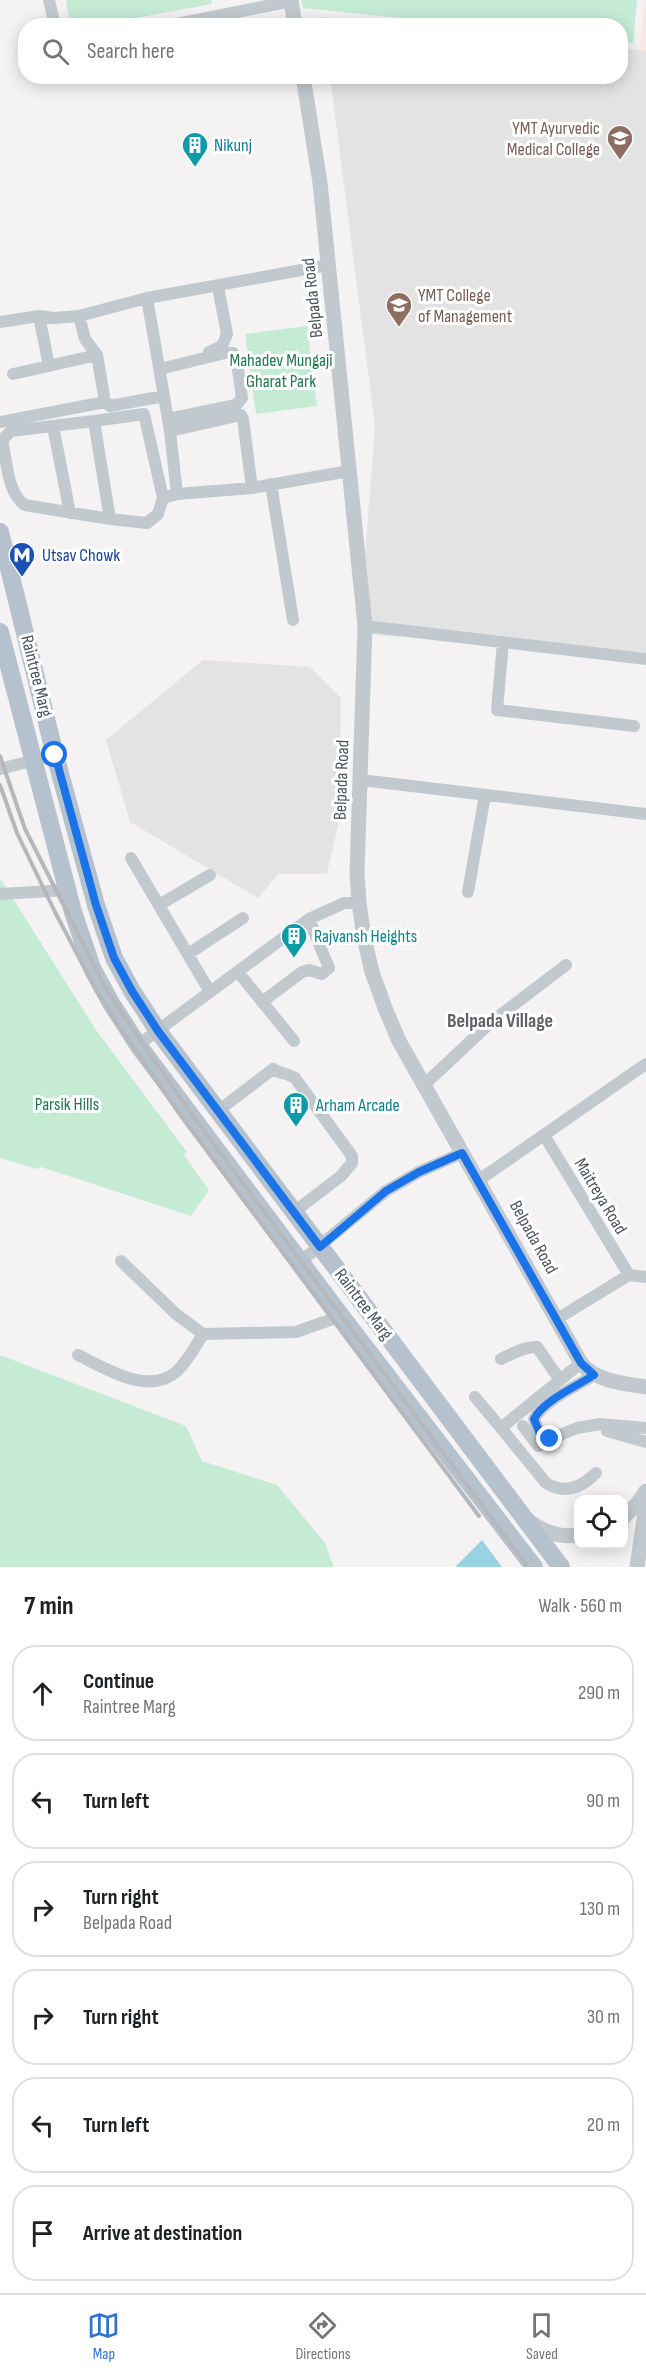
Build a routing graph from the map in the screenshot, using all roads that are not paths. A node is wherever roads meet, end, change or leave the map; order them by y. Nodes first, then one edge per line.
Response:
1 (49, 0) edge
2 (291, 0) edge
3 (53, 18) edge
4 (205, 18) edge
5 (294, 18) edge
6 (304, 84) edge
7 (329, 266) junction
8 (218, 287) junction
9 (147, 298) junction
10 (39, 315) junction
11 (79, 316) junction
12 (0, 322) edge
13 (97, 355) junction
14 (49, 366) junction
15 (159, 367) junction
16 (13, 374) dead end
17 (164, 396) junction
18 (105, 402) junction
19 (145, 417) junction
20 (94, 421) junction
21 (168, 421) junction
22 (0, 422) edge
23 (53, 426) junction
24 (256, 469) dead end
25 (349, 471) junction
26 (271, 484) junction
27 (255, 487) junction
28 (177, 494) junction
29 (163, 498) junction
30 (70, 513) junction
31 (110, 519) junction
32 (0, 532) edge
33 (293, 620) dead end
34 (365, 627) junction
35 (0, 632) edge
36 (503, 642) junction
37 (646, 659) edge
38 (634, 726) dead end
39 (55, 755) junction
40 (33, 760) junction
41 (0, 769) edge
42 (361, 780) junction
43 (485, 795) junction
44 (646, 814) edge
45 (131, 858) dead end
46 (210, 875) dead end
47 (67, 890) junction
48 (468, 892) dead end
49 (0, 894) edge
50 (359, 903) junction
51 (159, 905) junction
52 (243, 918) dead end
53 (309, 919) junction
54 (188, 954) junction
55 (566, 965) dead end
56 (238, 972) junction
57 (210, 992) junction
58 (262, 1002) junction
59 (158, 1031) junction
60 (294, 1041) dead end
61 (138, 1045) junction
62 (646, 1064) edge
63 (425, 1084) junction
64 (218, 1111) junction
65 (544, 1135) junction
66 (462, 1153) junction
67 (479, 1180) junction
68 (294, 1212) junction
69 (320, 1247) junction
70 (121, 1261) dead end
71 (300, 1262) junction
72 (628, 1275) junction
73 (646, 1277) edge
74 (341, 1316) junction
75 (557, 1319) junction
76 (203, 1334) junction
77 (78, 1355) dead end
78 (501, 1359) dead end
79 (581, 1363) junction
80 (594, 1375) junction
81 (560, 1380) junction
82 (646, 1387) edge
83 (475, 1397) dead end
84 (523, 1426) dead end
85 (501, 1428) junction
86 (646, 1428) edge
87 (646, 1442) edge
88 (597, 1473) dead end
89 (646, 1491) edge
90 (646, 1505) edge
91 (628, 1513) edge
92 (524, 1518) junction
93 (574, 1535) edge
94 (534, 1567) edge
95 (561, 1567) edge
96 (637, 1567) edge

1 - 3 street
2 - 4 street
2 - 5 street
6 - 7 street, Belpada Road
7 - 8 street
7 - 25 street, Belpada Road
8 - 9 street
8 - 15 street
9 - 11 street
9 - 15 street
10 - 11 street
10 - 12 street
10 - 14 street
11 - 13 street
13 - 14 street
13 - 18 street
14 - 16 street
15 - 17 street
15 - 21 street
17 - 18 street
17 - 21 street
18 - 22 street
19 - 20 street
19 - 21 street
19 - 29 street
20 - 23 street
20 - 31 street
21 - 27 street
21 - 28 street
23 - 30 street
23 - 30 street
24 - 27 street
25 - 26 street
25 - 34 street, Belpada Road
26 - 27 street
26 - 33 street
27 - 28 street
28 - 29 street
29 - 31 street
30 - 31 street
32 - 39 main road, Raintree Marg
34 - 36 street
34 - 42 street, Belpada Road
35 - 40 main road, Raintree Marg
36 - 37 street
36 - 38 street
39 - 40 street
39 - 59 main road, Raintree Marg
40 - 41 street
40 - 47 main road, Raintree Marg
42 - 43 street
42 - 50 street, Belpada Road
43 - 44 street
43 - 48 street
45 - 51 street
46 - 51 street
47 - 49 street
47 - 61 main road, Raintree Marg
50 - 53 street
50 - 63 street, Belpada Road
51 - 54 street
52 - 54 street
53 - 56 street
53 - 58 street
54 - 57 street
55 - 63 street
56 - 57 street
56 - 58 street
57 - 59 street
58 - 60 street
59 - 61 street
59 - 64 main road, Raintree Marg
61 - 71 main road, Raintree Marg
62 - 65 street
63 - 66 street, Belpada Road
64 - 68 main road, Raintree Marg
64 - 68 street
65 - 67 street
65 - 72 street, Maitreya Road
66 - 67 street, Belpada Road
66 - 69 street
67 - 75 street, Belpada Road
68 - 69 main road, Raintree Marg
69 - 71 street
69 - 92 main road, Raintree Marg
70 - 76 street
71 - 74 main road, Raintree Marg
72 - 73 street
72 - 75 street
74 - 76 street
74 - 94 main road, Raintree Marg
75 - 79 street, Belpada Road
76 - 77 street
78 - 81 street
79 - 80 street, Belpada Road
79 - 81 street
80 - 82 street, Belpada Road
80 - 86 street
81 - 85 street
83 - 85 street
84 - 87 street
85 - 88 street
89 - 91 street
90 - 96 street
92 - 93 street
92 - 95 main road, Raintree Marg

